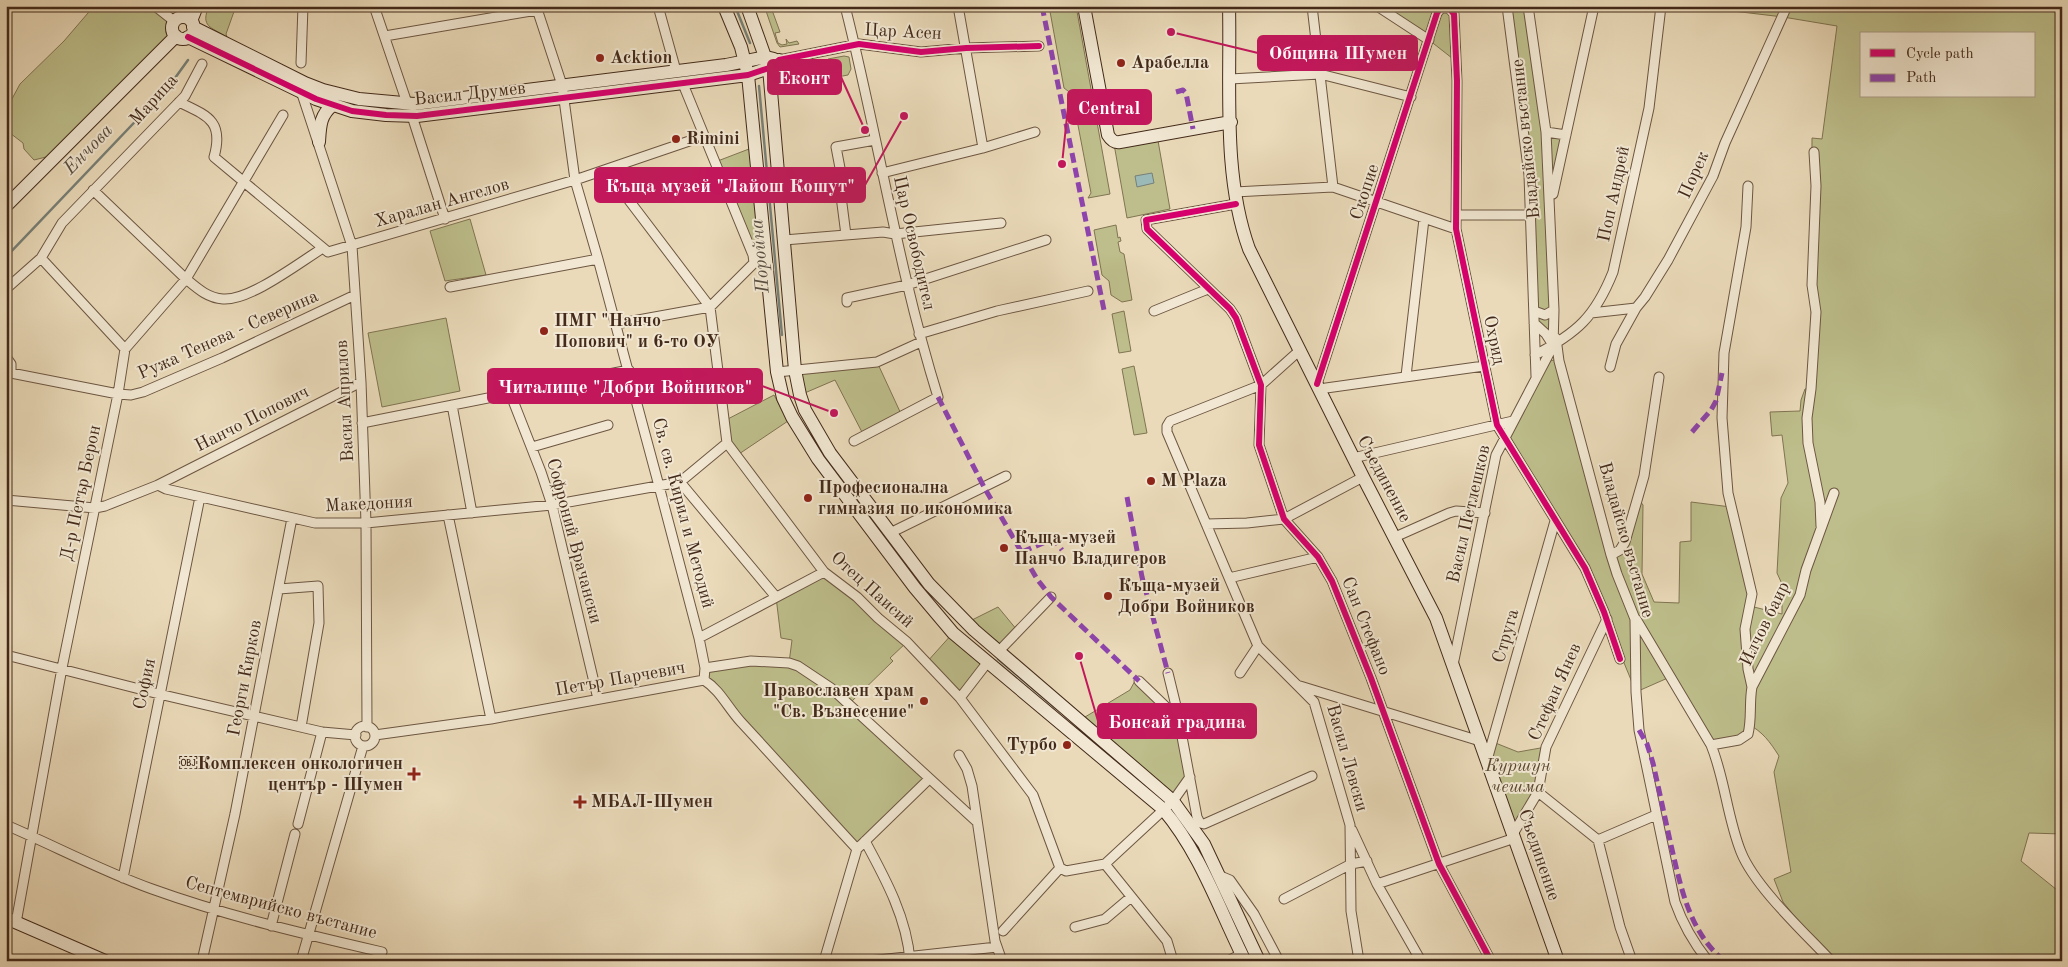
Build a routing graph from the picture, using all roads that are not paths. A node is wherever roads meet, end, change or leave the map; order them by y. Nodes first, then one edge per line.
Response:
1 (155, 6) edge
2 (197, 6) edge
3 (303, 6) edge
4 (374, 6) edge
5 (658, 6) edge
6 (724, 6) edge
7 (747, 6) edge
8 (845, 6) edge
9 (958, 6) edge
10 (1084, 6) edge
11 (1228, 6) edge
12 (1312, 6) edge
13 (1377, 6) edge
14 (1507, 6) edge
15 (1528, 6) edge
16 (1594, 6) edge
17 (1661, 6) edge
18 (1787, 6) edge
19 (536, 8) edge
20 (1440, 8) joint
21 (186, 24) edge
22 (385, 36) junction
23 (1429, 40) junction
24 (854, 44) junction
25 (1039, 46) dead end
26 (966, 48) junction
27 (745, 61) junction
28 (771, 62) junction
29 (300, 63) dead end
30 (202, 64) dead end
31 (676, 71) junction
32 (1320, 74) junction
33 (748, 75) junction
34 (1230, 79) junction
35 (683, 84) junction
36 (304, 88) junction
37 (563, 92) junction
38 (1410, 98) junction
39 (179, 102) junction
40 (407, 103) junction
41 (333, 105) junction
42 (283, 115) dead end
43 (412, 116) junction
44 (1231, 122) junction
45 (1035, 132) dead end
46 (1546, 132) junction
47 (1566, 135) junction
48 (704, 136) junction
49 (875, 140) junction
50 (319, 142) junction
51 (983, 148) junction
52 (1814, 152) dead end
53 (606, 170) junction
54 (882, 173) junction
55 (575, 180) junction
56 (243, 181) junction
57 (1748, 186) dead end
58 (1333, 187) junction
59 (93, 190) junction
60 (1235, 198) junction
61 (1377, 203) junction
62 (6, 206) edge
63 (1550, 207) junction
64 (1456, 215) junction
65 (1531, 215) junction
66 (445, 219) junction
67 (1424, 219) junction
68 (1002, 224) dead end
69 (1456, 229) junction
70 (895, 234) junction
71 (846, 235) junction
72 (784, 240) junction
73 (1046, 240) dead end
74 (352, 246) junction
75 (323, 248) junction
76 (41, 258) junction
77 (598, 259) junction
78 (186, 279) junction
79 (907, 285) junction
80 (450, 287) dead end
81 (6, 288) edge
82 (1208, 289) junction
83 (1088, 290) dead end
84 (356, 295) junction
85 (847, 302) dead end
86 (710, 307) junction
87 (1636, 308) junction
88 (1554, 310) junction
89 (1154, 311) dead end
90 (1534, 312) junction
91 (1591, 313) junction
92 (1534, 323) junction
93 (616, 324) junction
94 (920, 338) junction
95 (1555, 345) junction
96 (125, 349) junction
97 (1300, 350) junction
98 (1535, 355) junction
99 (6, 357) edge
100 (1484, 366) junction
101 (1610, 367) dead end
102 (628, 370) junction
103 (795, 370) junction
104 (1562, 370) junction
105 (777, 372) junction
106 (1538, 374) junction
107 (1406, 376) junction
108 (1659, 377) dead end
109 (361, 382) junction
110 (1261, 385) junction
111 (1318, 387) junction
112 (510, 393) junction
113 (118, 394) junction
114 (452, 405) junction
115 (1513, 421) junction
116 (362, 423) junction
117 (608, 425) dead end
118 (1497, 425) junction
119 (1504, 437) junction
120 (854, 441) dead end
121 (726, 443) junction
122 (532, 447) junction
123 (1353, 458) junction
124 (1006, 476) dead end
125 (1363, 477) junction
126 (680, 482) junction
127 (158, 485) junction
128 (659, 486) junction
129 (1834, 494) dead end
130 (200, 497) junction
131 (6, 500) edge
132 (552, 505) junction
133 (95, 508) junction
134 (472, 513) junction
135 (1485, 513) junction
136 (448, 515) junction
137 (292, 518) junction
138 (1284, 519) junction
139 (1555, 521) junction
140 (366, 523) junction
141 (1206, 524) junction
142 (1821, 526) junction
143 (890, 533) junction
144 (1395, 536) junction
145 (1611, 555) junction
146 (1318, 557) junction
147 (824, 572) junction
148 (1229, 578) junction
149 (279, 589) junction
150 (776, 597) junction
151 (1051, 597) dead end
152 (1607, 619) junction
153 (1636, 619) junction
154 (699, 638) junction
155 (1258, 646) junction
156 (998, 650) junction
157 (6, 655) edge
158 (1620, 659) dead end
159 (987, 663) junction
160 (1453, 665) junction
161 (62, 668) junction
162 (705, 668) junction
163 (1168, 673) dead end
164 (1240, 673) dead end
165 (704, 680) junction
166 (1139, 681) dead end
167 (1297, 685) junction
168 (1752, 687) junction
169 (159, 694) junction
170 (960, 698) junction
171 (598, 699) junction
172 (1384, 712) junction
173 (254, 716) junction
174 (490, 719) junction
175 (301, 727) junction
176 (367, 727) junction
177 (322, 732) junction
178 (356, 735) junction
179 (375, 735) junction
180 (1182, 735) junction
181 (1480, 741) junction
182 (1711, 745) junction
183 (364, 746) junction
184 (959, 755) dead end
185 (1487, 760) junction
186 (1312, 776) dead end
187 (1190, 778) junction
188 (929, 779) junction
189 (1538, 792) junction
190 (1168, 805) junction
191 (1656, 815) junction
192 (977, 822) junction
193 (298, 824) dead end
194 (6, 825) edge
195 (1350, 825) junction
196 (295, 834) dead end
197 (32, 836) junction
198 (1514, 836) junction
199 (1598, 840) junction
200 (865, 841) junction
201 (857, 849) junction
202 (1366, 861) junction
203 (1105, 864) junction
204 (1351, 864) junction
205 (1439, 864) junction
206 (1060, 868) junction
207 (1218, 874) junction
208 (123, 878) junction
209 (1377, 884) junction
210 (1131, 898) junction
211 (1284, 899) dead end
212 (213, 910) junction
213 (11, 920) edge
214 (271, 926) junction
215 (1074, 927) dead end
216 (1003, 931) dead end
217 (308, 935) junction
218 (997, 947) junction
219 (382, 952) dead end
220 (1243, 957) edge
221 (910, 958) edge
222 (105, 961) edge
223 (202, 961) edge
224 (301, 961) edge
225 (824, 961) edge
226 (869, 961) edge
227 (1002, 961) edge
228 (1173, 961) edge
229 (1228, 961) edge
230 (1259, 961) edge
231 (1279, 961) edge
232 (1358, 961) edge
233 (1421, 961) edge
234 (1492, 961) edge
235 (1558, 961) edge
236 (1632, 961) edge
237 (1708, 961) edge
238 (1830, 961) edge

1 - 21 street
2 - 21 main road
3 - 29 street
4 - 22 street
5 - 31 street
6 - 27 main road
7 - 28 main road
8 - 24 street, Цар Освободител
9 - 26 street
10 - 44 main road
11 - 34 main road, Съединение
12 - 32 street
13 - 23 street
14 - 65 street, Владайско въстание
15 - 46 street, Владайско въстание
16 - 47 street
17 - 91 street, Поп Андрей
18 - 87 street, Порек
19 - 22 street
19 - 37 street, Св. св. Кирил и Методий
20 - 23 street, Скопие
20 - 64 street, Охрид
21 - 36 main road, Васил Друмев
21 - 62 main road, Марица
22 - 40 street
23 - 38 street, Скопие
24 - 26 street, Цар Асен
24 - 28 street, Цар Асен
24 - 49 street, Цар Освободител
25 - 26 street, Цар Асен
26 - 51 street
27 - 28 main road, Васил Друмев
27 - 31 main road, Васил Друмев
27 - 33 main road
28 - 33 main road, Васил Друмев
28 - 72 main road
30 - 39 street, Марица
31 - 37 main road, Васил Друмев
32 - 34 street
32 - 38 street
32 - 58 street
33 - 35 main road, Васил Друмев
33 - 105 main road
34 - 44 main road, Съединение
35 - 37 main road, Васил Друмев
35 - 48 street
36 - 40 main road, Васил Друмев
36 - 41 main road, Васил Друмев
36 - 50 street, Васил Априлов
37 - 40 main road, Васил Друмев
37 - 43 main road, Васил Друмев
37 - 55 street, Св. св. Кирил и Методий
38 - 61 street, Скопие
39 - 56 street
39 - 59 street, Марица
41 - 43 main road, Васил Друмев
41 - 50 main road
42 - 56 street
43 - 66 street
44 - 60 main road, Съединение
45 - 51 street
46 - 47 street
46 - 63 street, Владайско въстание
47 - 63 street
48 - 53 street, Харалан Ангелов
48 - 86 street
49 - 54 street, Цар Освободител
49 - 71 street
50 - 74 street, Васил Априлов
51 - 54 street
52 - 142 street
53 - 55 street, Харалан Ангелов
53 - 86 street
54 - 70 street, Цар Освободител
55 - 66 street, Харалан Ангелов
55 - 77 street, Св. св. Кирил и Методий
56 - 75 street
56 - 78 street
57 - 168 street
58 - 60 street
58 - 61 street
59 - 76 street, Марица
59 - 78 street
60 - 82 street, Сан Стефано
60 - 97 main road, Съединение
61 - 67 street
61 - 111 street, Скопие
63 - 88 street, Владайско въстание
64 - 65 street
64 - 69 street, Охрид
65 - 90 street, Владайско въстание
66 - 74 street, Харалан Ангелов
67 - 69 street
67 - 107 street
68 - 70 street
69 - 100 street, Охрид
70 - 71 street
70 - 79 street, Цар Освободител
71 - 72 street
72 - 103 main road
73 - 79 street
74 - 75 street, Харалан Ангелов
74 - 84 street, Васил Априлов
75 - 78 street
76 - 81 street, Марица
76 - 96 street
77 - 80 street
77 - 93 street, Св. св. Кирил и Методий
78 - 96 street
79 - 85 street
79 - 94 street, Цар Освободител
82 - 89 street
82 - 110 street, Сан Стефано
83 - 94 street
84 - 109 street, Васил Априлов
84 - 113 street, Ружа Тенева - Северина
86 - 93 street
86 - 121 street
87 - 91 street
87 - 101 street, Порек
88 - 90 street
88 - 95 street, Владайско въстание
90 - 92 street, Владайско въстание
91 - 95 street, Поп Андрей
92 - 95 street, Владайско въстание
92 - 98 street, Владайско въстание
93 - 102 street, Св. св. Кирил и Методий
94 - 103 street
94 - 120 street, Цар Освободител
95 - 98 street, Поп Андрей
95 - 104 street, Владайско въстание
95 - 106 street
96 - 113 street, Д-р Петър Берон
97 - 110 street
97 - 111 main road, Съединение
98 - 106 street, Владайско въстание
99 - 113 street, Ружа Тенева - Северина
100 - 107 street
100 - 118 street, Охрид
102 - 112 street
102 - 128 street, Св. св. Кирил и Методий
103 - 105 street
103 - 143 main road
104 - 106 street
104 - 145 street, Владайско въстание
105 - 159 main road
106 - 115 street, Васил Петлешков
107 - 111 street
108 - 145 street
109 - 116 street, Васил Априлов
109 - 127 street, Нанчо Попович
110 - 138 street, Сан Стефано
110 - 141 street, Васил Левски
111 - 123 main road, Съединение
112 - 114 street
112 - 122 street, Софроний Врачански
113 - 133 street, Д-р Петър Берон
114 - 116 street
114 - 134 street
115 - 118 street
115 - 119 street, Васил Петлешков
116 - 140 street, Васил Априлов
117 - 122 street
118 - 119 street, Охрид
118 - 123 street
119 - 135 street, Васил Петлешков
119 - 139 street, Охрид
121 - 126 street, Македония
121 - 147 street, Отец Паисий
122 - 132 street, Софроний Врачански
123 - 125 main road, Съединение
124 - 143 street
125 - 138 street
125 - 144 main road, Съединение
126 - 128 street, Македония
126 - 150 street
127 - 130 street, Македония
127 - 133 street
128 - 132 street, Македония
128 - 154 street, Св. св. Кирил и Методий
129 - 142 street, Илчов баир
130 - 137 street, Македония
130 - 169 street, София
131 - 133 street
132 - 134 street, Македония
132 - 171 street, Софроний Врачански
133 - 161 street, Д-р Петър Берон
134 - 136 street, Македония
135 - 144 street
135 - 160 street, Васил Петлешков
136 - 140 street, Македония
136 - 174 street
137 - 140 street, Македония
137 - 149 street, Георги Кирков
138 - 141 street
138 - 146 street, Сан Стефано
139 - 152 street, Охрид
139 - 185 street, Струга
140 - 176 street, Васил Априлов
141 - 148 street, Васил Левски
142 - 168 street, Илчов баир
143 - 156 main road
144 - 160 main road, Съединение
145 - 153 street, Владайско въстание
146 - 148 street
146 - 172 street, Сан Стефано
147 - 150 street
147 - 170 street, Отец Паисий
148 - 155 street, Васил Левски
149 - 173 street, Георги Кирков
149 - 175 street
150 - 154 street
151 - 156 street
152 - 158 street, Охрид
152 - 189 street, Стефан Янев
153 - 182 street
153 - 191 street, Владайско въстание
154 - 162 street, Св. св. Кирил и Методий
155 - 164 street
155 - 167 street, Васил Левски
156 - 190 main road
157 - 161 street
159 - 170 street
159 - 190 main road
160 - 181 main road, Съединение
161 - 169 street
161 - 197 street, Д-р Петър Берон
162 - 165 street, Св. св. Кирил и Методий
162 - 188 street
163 - 180 street
165 - 171 street, Петър Парчевич
165 - 201 street, Петър Парчевич
166 - 180 street
167 - 172 street
167 - 195 street, Васил Левски
168 - 182 street, Илчов баир
169 - 173 street
169 - 208 street, София
170 - 206 street, Отец Паисий
171 - 174 street, Петър Парчевич
172 - 181 street
172 - 205 street, Сан Стефано
173 - 175 street
173 - 212 street, Георги Кирков
174 - 179 street, Петър Парчевич
175 - 177 street
176 - 178 street
176 - 179 street
177 - 178 street
177 - 193 street
178 - 183 street
179 - 183 street
180 - 187 street
181 - 185 main road, Съединение
182 - 238 street
183 - 217 street
184 - 192 street
185 - 198 main road, Съединение
186 - 187 street
187 - 190 street
188 - 192 street
188 - 200 street
189 - 198 street, Стефан Янев
189 - 199 street
190 - 203 street
190 - 207 main road
190 - 220 main road
191 - 199 street
191 - 237 street, Владайско въстание
192 - 218 street
194 - 197 street, Септемврийско въстание
195 - 202 street
195 - 204 street, Васил Левски
196 - 214 street
197 - 208 street, Септемврийско въстание
197 - 213 street, Д-р Петър Берон
198 - 205 street
198 - 235 main road, Съединение
199 - 236 street
200 - 201 street
200 - 221 street
201 - 225 street
202 - 204 street
202 - 209 street
203 - 206 street
203 - 210 street
204 - 211 street
204 - 232 street, Васил Левски
205 - 209 street
205 - 234 street, Сан Стефано
206 - 216 street
207 - 230 main road
207 - 231 street
208 - 212 street, Септемврийско въстание
209 - 233 street
210 - 215 street
210 - 228 street
212 - 214 street, Септемврийско въстание
212 - 223 street, Георги Кирков
213 - 222 main road
214 - 217 street, Септемврийско въстание
217 - 219 street, Септемврийско въстание
217 - 224 street
218 - 221 street
218 - 227 street
220 - 229 street
221 - 226 street

